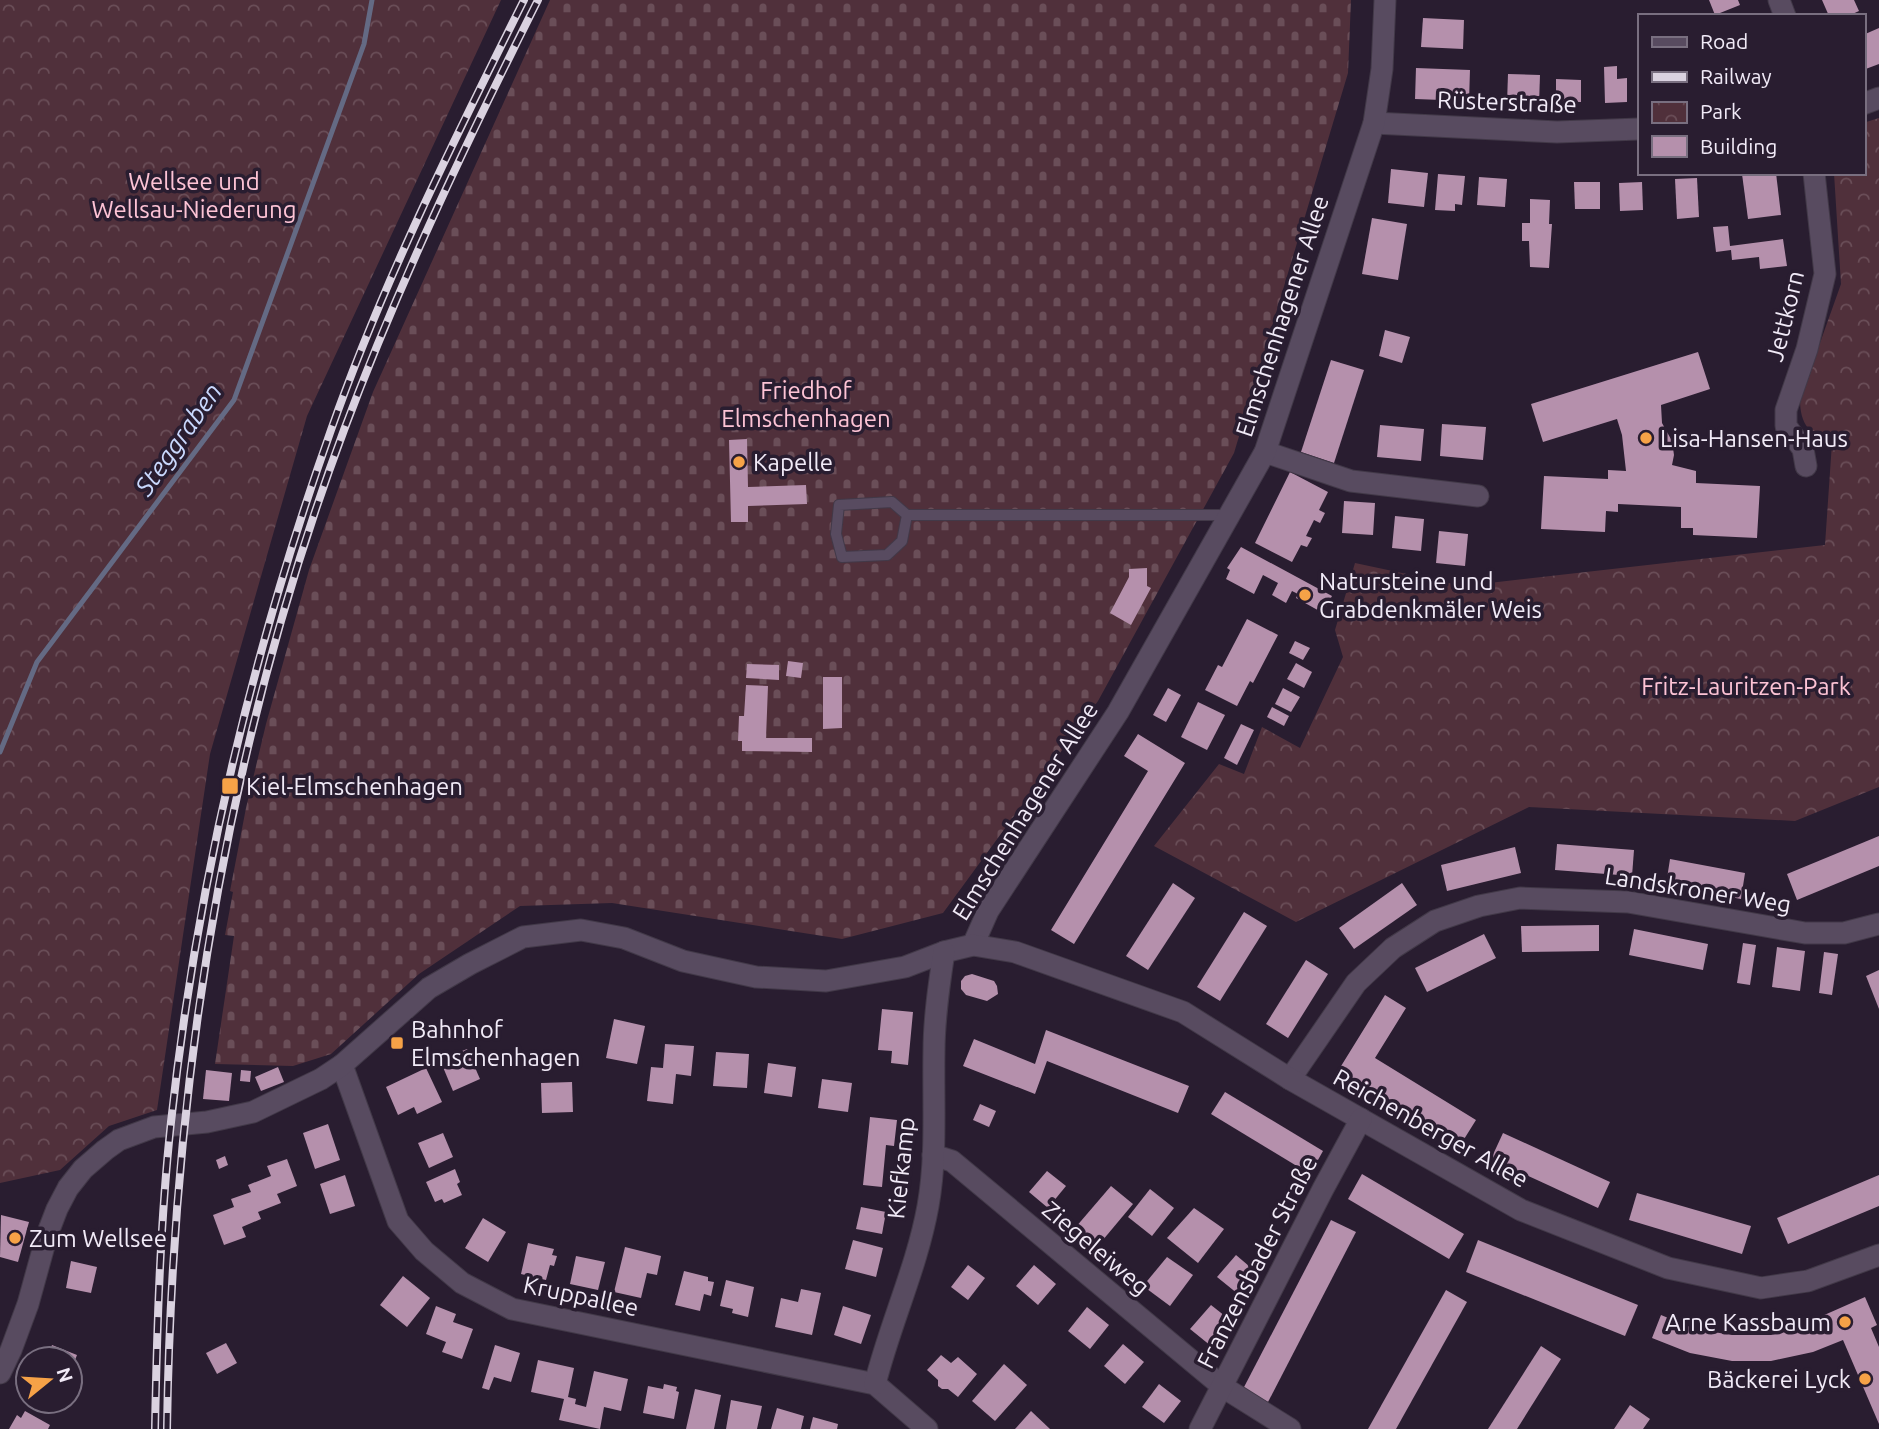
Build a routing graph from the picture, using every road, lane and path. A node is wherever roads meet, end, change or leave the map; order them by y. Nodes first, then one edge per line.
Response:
1 (1385, 0) edge
2 (1374, 123) junction
3 (1638, 129) edge
4 (1814, 175) edge
5 (1265, 452) junction
6 (1806, 466) dead end
7 (1478, 496) dead end
8 (907, 515) junction
9 (1231, 515) junction
10 (1879, 924) edge
11 (973, 945) junction
12 (944, 952) junction
13 (342, 1065) junction
14 (1290, 1079) junction
15 (1361, 1119) junction
16 (933, 1155) junction
17 (1879, 1255) edge
18 (0, 1373) edge
19 (875, 1384) junction
20 (1223, 1387) junction
21 (928, 1429) edge
22 (1200, 1429) edge
23 (1290, 1429) edge

1 - 2 street, Elmschenhagener Allee
2 - 3 street, Rüsterstraße
2 - 5 street, Elmschenhagener Allee
4 - 6 street, Jettkorn
5 - 7 street
5 - 9 street, Elmschenhagener Allee
8 - 8 lane
8 - 9 lane
9 - 11 street, Elmschenhagener Allee
10 - 14 street, Landskroner Weg
11 - 12 street, Elmschenhagener Allee
11 - 14 street, Reichenberger Allee
12 - 13 street, Elmschenhagener Allee
12 - 16 street, Kiefkamp
13 - 18 street, Elmschenhagener Allee
13 - 19 street, Kruppallee
14 - 15 street, Reichenberger Allee
15 - 17 street, Reichenberger Allee
15 - 20 street, Franzensbader Straße
16 - 19 street, Kiefkamp
16 - 20 street, Ziegeleiweg
19 - 21 street, Kruppallee
20 - 22 street, Franzensbader Straße
20 - 23 street, Ziegeleiweg

